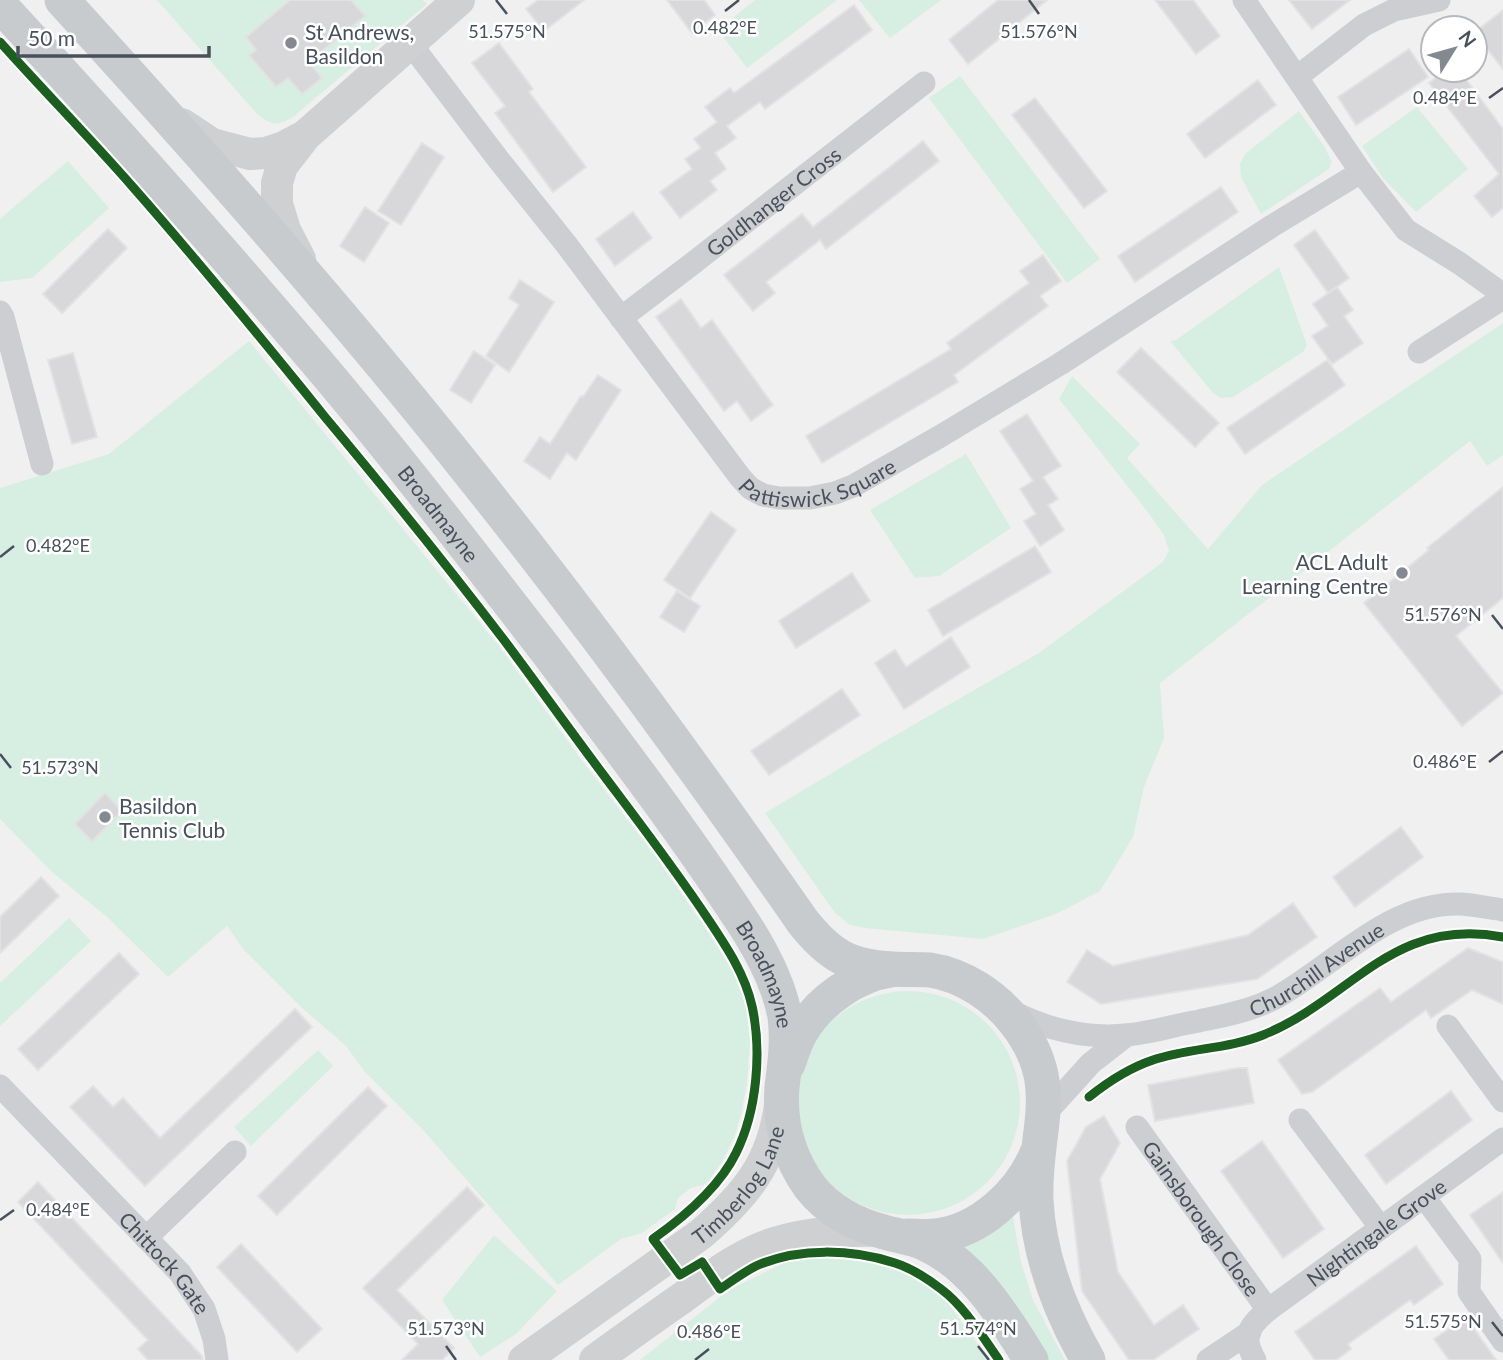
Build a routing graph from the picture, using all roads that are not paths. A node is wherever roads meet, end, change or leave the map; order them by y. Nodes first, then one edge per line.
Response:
1 (62, 0) edge
2 (458, 0) edge
3 (1244, 0) edge
4 (1440, 0) edge
5 (0, 5) edge
6 (410, 43) junction
7 (1297, 77) junction
8 (924, 83) dead end
9 (144, 90) junction
10 (306, 135) junction
11 (1362, 172) junction
12 (309, 277) junction
13 (1503, 298) edge
14 (0, 312) edge
15 (621, 318) junction
16 (1419, 352) dead end
17 (41, 464) dead end
18 (1503, 910) edge
19 (895, 970) junction
20 (991, 998) junction
21 (1448, 1026) dead end
22 (1127, 1035) junction
23 (784, 1080) junction
24 (0, 1086) edge
25 (1503, 1101) edge
26 (1300, 1120) dead end
27 (1137, 1127) dead end
28 (1042, 1131) junction
29 (1503, 1139) edge
30 (234, 1152) dead end
31 (1424, 1196) junction
32 (1381, 1228) junction
33 (892, 1234) junction
34 (146, 1238) junction
35 (1256, 1322) junction
36 (1503, 1341) edge
37 (217, 1360) edge
38 (524, 1360) edge
39 (595, 1360) edge
40 (1031, 1360) edge
41 (1088, 1360) edge
42 (1208, 1360) edge
43 (1255, 1360) edge

1 - 9 main road, Broadmayne
2 - 6 main road
3 - 7 street
4 - 7 street
5 - 23 main road, Broadmayne
6 - 10 main road
6 - 15 street, Pattiswick Square
7 - 11 street
8 - 15 street, Goldhanger Cross
9 - 10 main road
9 - 12 main road, Broadmayne
10 - 12 main road
11 - 13 street
11 - 15 street, Pattiswick Square
12 - 19 main road, Broadmayne
13 - 16 street
14 - 17 street
18 - 22 street, Churchill Avenue
19 - 20 main road, Broadmayne
19 - 23 main road, Broadmayne
20 - 22 street, Churchill Avenue
20 - 28 main road, Broadmayne
21 - 25 street
22 - 28 street, Churchill Avenue
23 - 33 main road, Broadmayne
23 - 38 main road, Timberlog Lane
24 - 34 street, Chittock Gate
26 - 32 street
27 - 35 street, Gainsborough Close
28 - 33 main road, Broadmayne
28 - 41 main road, Broadmayne
29 - 31 street, Nightingale Grove
30 - 34 street
31 - 32 street, Nightingale Grove
31 - 36 street
32 - 35 street, Nightingale Grove
33 - 39 main road, Timberlog Lane
33 - 40 main road, Broadmayne
34 - 37 street, Chittock Gate
35 - 42 street, Nightingale Grove
35 - 43 street

